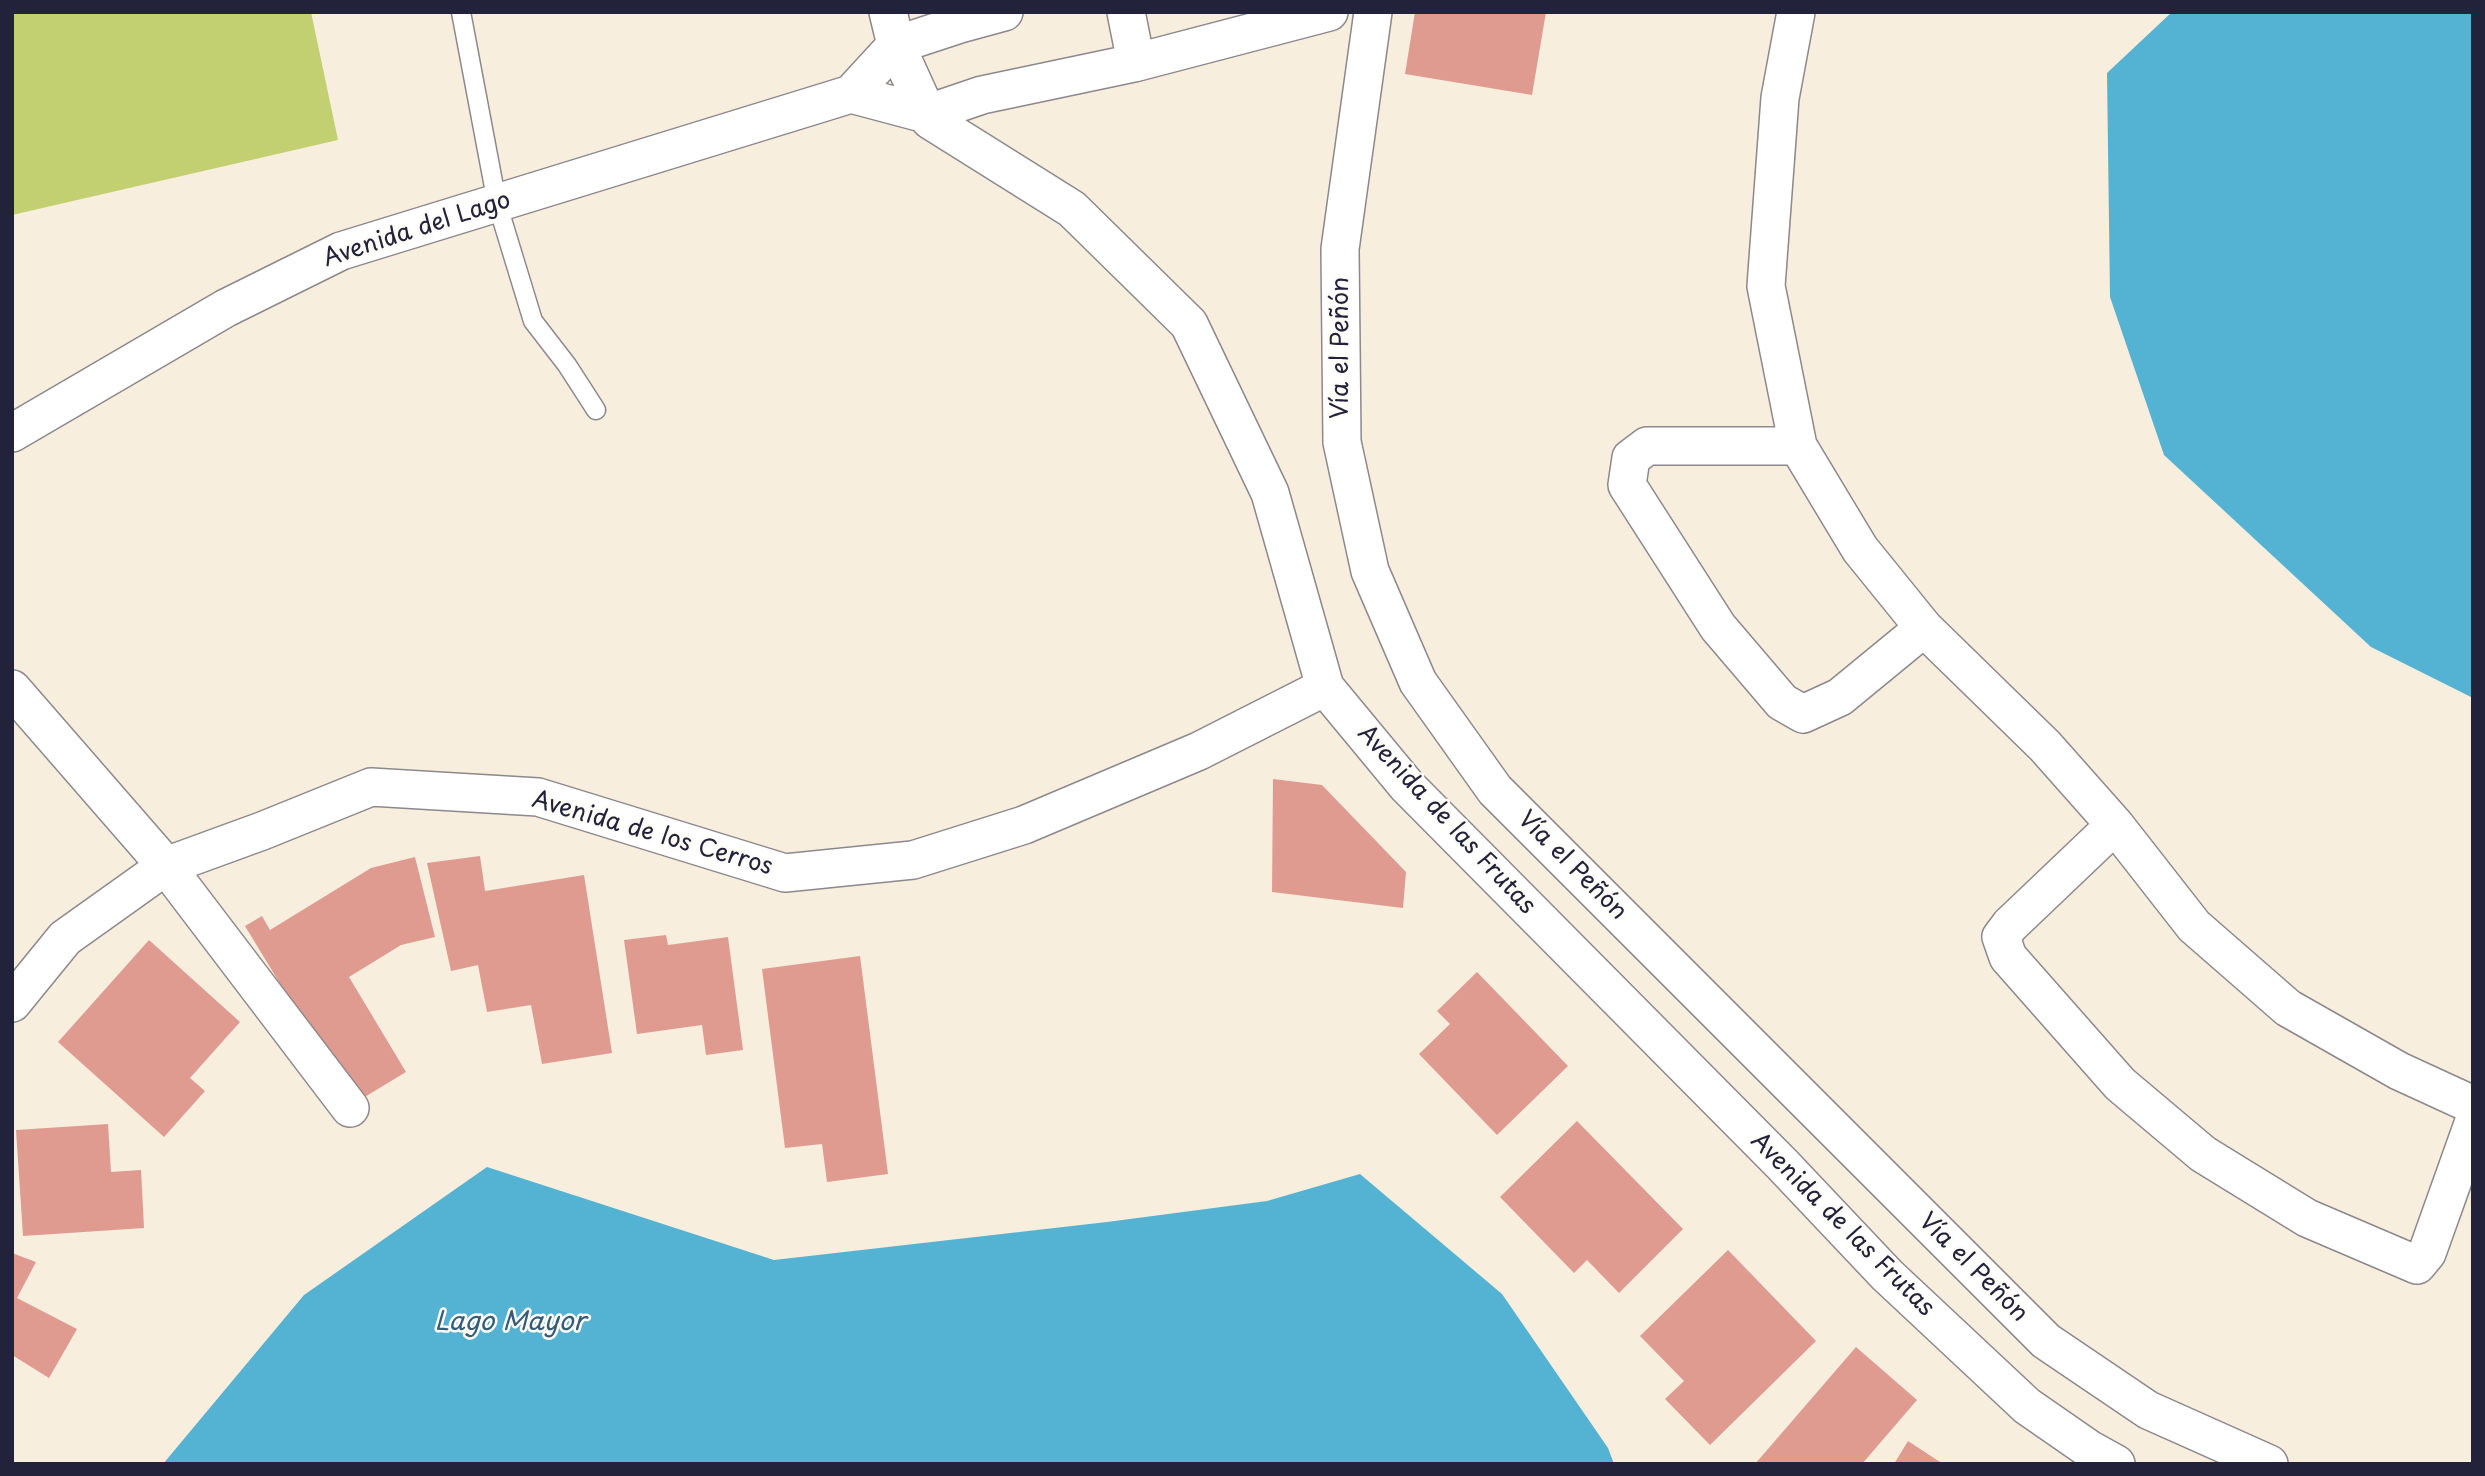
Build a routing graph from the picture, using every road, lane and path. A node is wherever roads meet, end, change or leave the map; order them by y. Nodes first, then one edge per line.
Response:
1 (461, 12) edge
2 (1004, 12) edge
3 (1126, 12) edge
4 (1329, 12) edge
5 (1373, 12) edge
6 (1796, 12) edge
7 (892, 29) edge
8 (1136, 62) junction
9 (851, 94) junction
10 (926, 114) junction
11 (498, 203) junction
12 (596, 410) dead end
13 (12, 433) edge
14 (1798, 446) junction
15 (1924, 628) junction
16 (1325, 687) junction
17 (12, 689) edge
18 (2115, 825) junction
19 (166, 866) junction
20 (12, 1003) edge
21 (2473, 1105) edge
22 (351, 1108) dead end
23 (2473, 1124) edge
24 (2116, 1464) edge
25 (2269, 1464) edge

1 - 11 lane
2 - 7 street
3 - 8 street
4 - 8 street
5 - 25 street, Vía el Peñón
6 - 14 street
7 - 9 street
7 - 10 street, Avenida de las Frutas
8 - 10 street
9 - 10 street
9 - 11 street, Avenida del Lago
10 - 16 street, Avenida de las Frutas
11 - 12 lane
11 - 13 street, Avenida del Lago
14 - 15 street
14 - 15 street
15 - 18 street
16 - 19 street, Avenida de los Cerros
16 - 24 street, Avenida de las Frutas
17 - 19 street
18 - 21 street
18 - 23 street
19 - 20 street, Avenida de los Cerros
19 - 22 street

